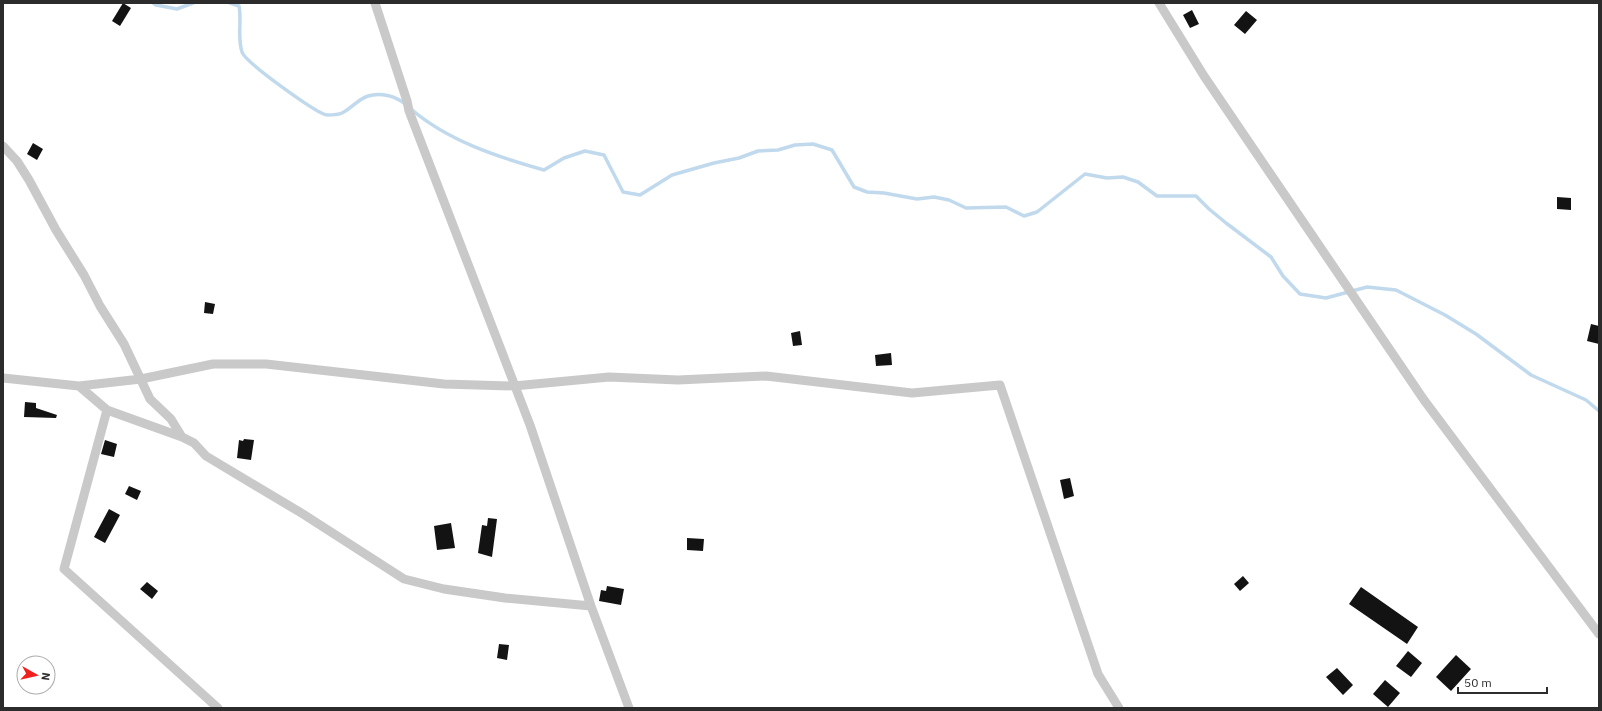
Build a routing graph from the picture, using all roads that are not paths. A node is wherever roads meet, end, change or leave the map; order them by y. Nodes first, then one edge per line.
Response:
1 (375, 3) edge
2 (1160, 3) edge
3 (3, 146) edge
4 (3, 378) edge
5 (141, 379) junction
6 (79, 386) junction
7 (514, 386) junction
8 (107, 410) junction
9 (182, 437) junction
10 (591, 606) junction
11 (1599, 634) edge
12 (218, 708) edge
13 (629, 708) edge
14 (1119, 708) edge

1 - 7 street
2 - 11 street
3 - 5 street
4 - 6 street
5 - 6 street
5 - 7 street
5 - 9 street
6 - 8 street
7 - 10 street
7 - 14 street
8 - 9 street
8 - 12 street
9 - 10 street
10 - 13 street

